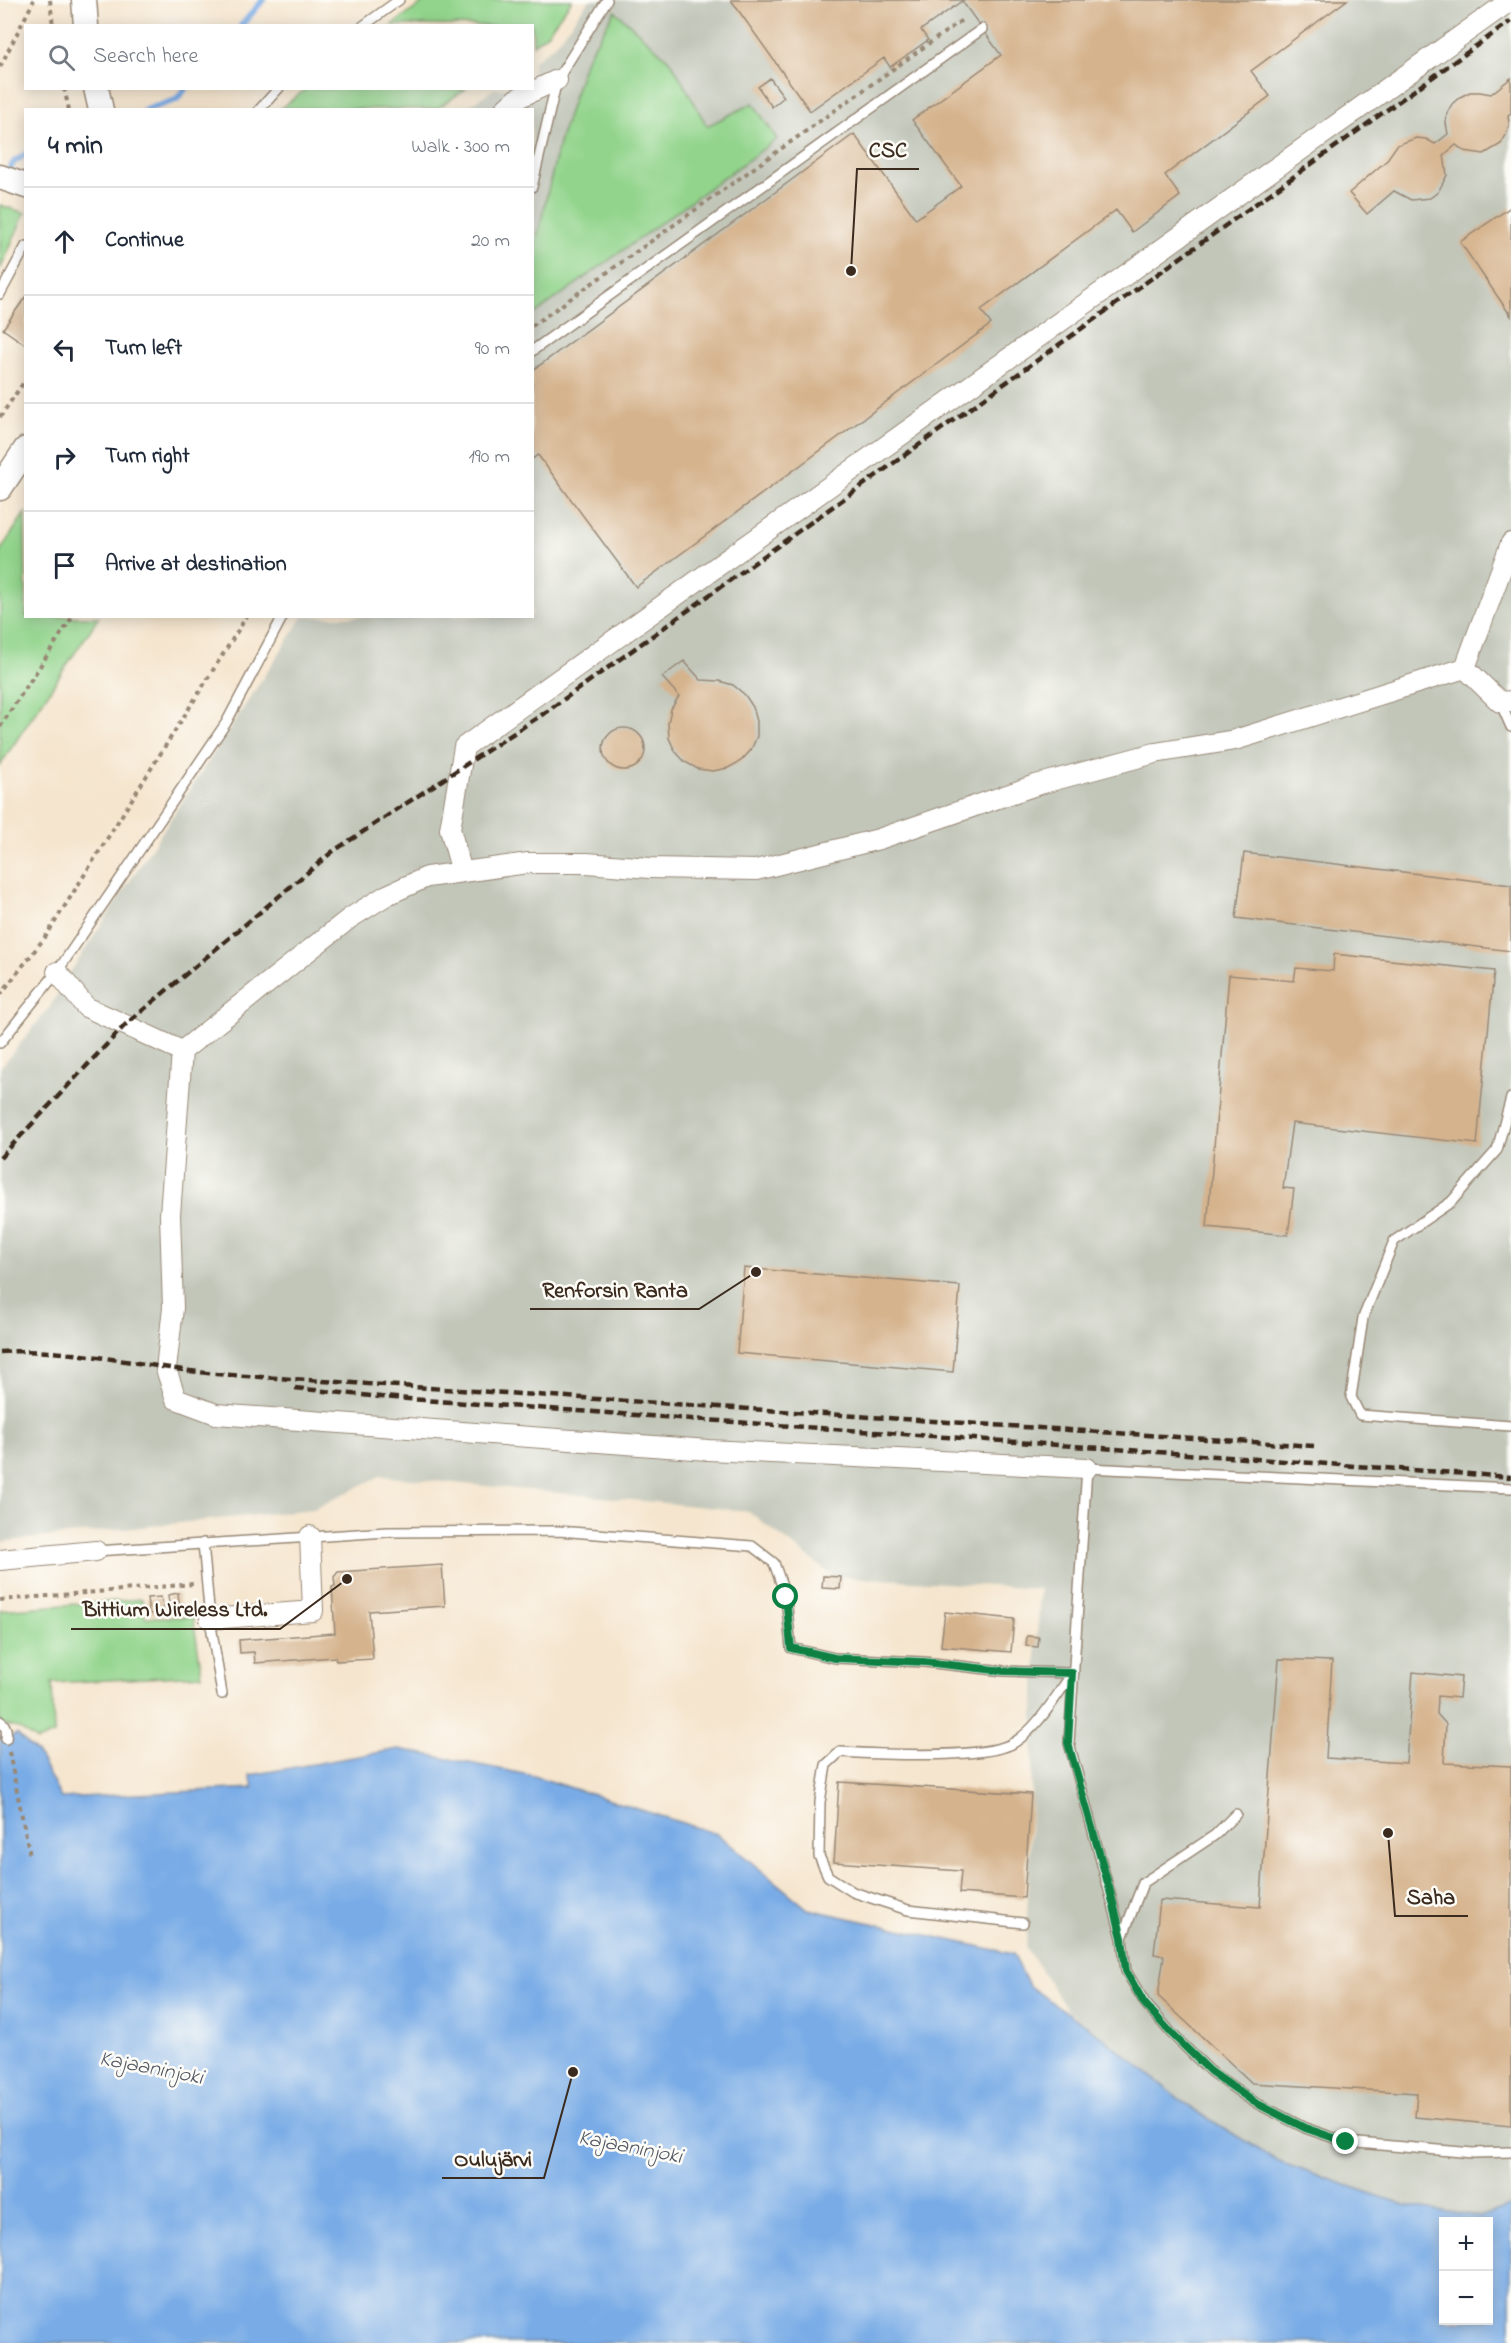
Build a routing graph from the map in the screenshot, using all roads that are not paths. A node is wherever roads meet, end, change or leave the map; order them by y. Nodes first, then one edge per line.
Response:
1 (84, 0) edge
2 (399, 0) edge
3 (607, 0) edge
4 (1511, 0) edge
5 (86, 24) edge
6 (366, 24) edge
7 (982, 29) dead end
8 (557, 80) junction
9 (96, 90) edge
10 (277, 90) edge
11 (101, 108) edge
12 (261, 108) edge
13 (506, 108) edge
14 (0, 177) edge
15 (534, 178) edge
16 (24, 185) edge
17 (24, 250) edge
18 (0, 294) edge
19 (534, 350) edge
20 (24, 452) edge
21 (0, 488) edge
22 (1511, 543) edge
23 (282, 618) edge
24 (1465, 669) junction
25 (1506, 701) edge
26 (1511, 727) edge
27 (462, 872) junction
28 (57, 972) junction
29 (0, 1043) edge
30 (182, 1051) junction
31 (1511, 1098) edge
32 (1511, 1426) edge
33 (1087, 1468) junction
34 (1511, 1488) edge
35 (310, 1536) junction
36 (203, 1543) junction
37 (96, 1551) joint
38 (0, 1560) edge
39 (210, 1619) junction
40 (1072, 1673) junction
41 (222, 1694) dead end
42 (0, 1721) edge
43 (6, 1739) road end
44 (1236, 1814) dead end
45 (1023, 1923) dead end
46 (1122, 1938) junction
47 (1511, 2152) edge

1 - 5 street
2 - 6 lane
3 - 8 lane
4 - 27 street
7 - 19 lane
8 - 13 street
8 - 15 lane
9 - 11 street
10 - 12 lane
14 - 16 street
17 - 18 lane
20 - 21 street
22 - 24 street
23 - 28 lane
24 - 25 street
24 - 27 street
25 - 26 lane
27 - 30 street
28 - 29 lane
28 - 30 street
30 - 33 street
31 - 32 lane
33 - 34 lane
33 - 40 lane
35 - 36 lane
35 - 39 street
35 - 40 lane
36 - 37 lane
36 - 39 lane
37 - 38 street
39 - 41 lane
40 - 45 lane
40 - 46 lane
42 - 43 lane
44 - 46 lane
46 - 47 lane

